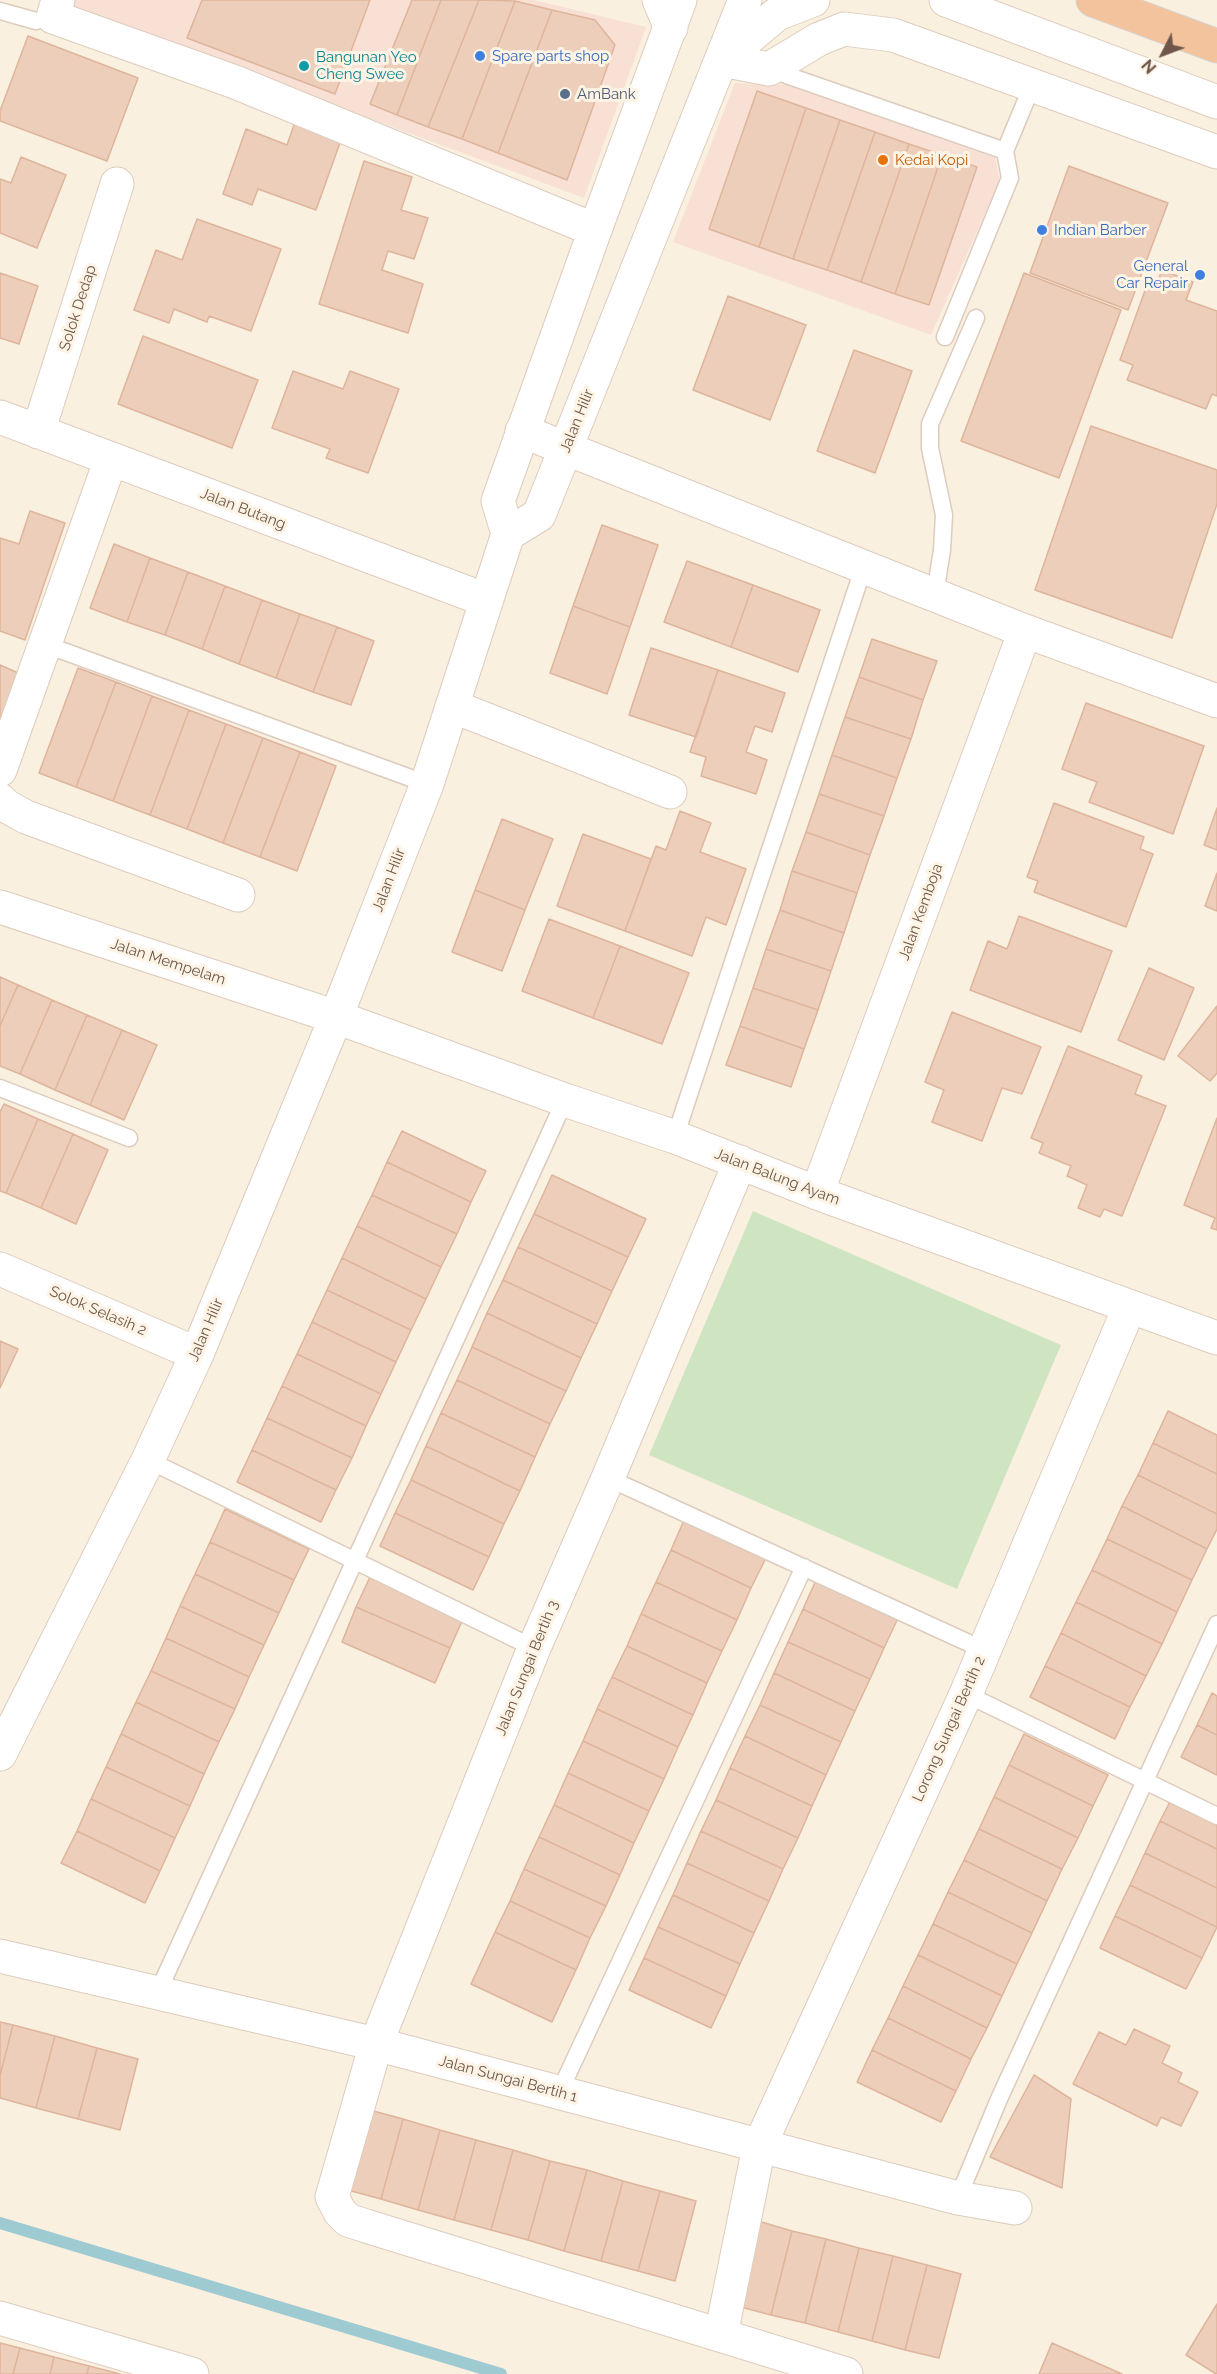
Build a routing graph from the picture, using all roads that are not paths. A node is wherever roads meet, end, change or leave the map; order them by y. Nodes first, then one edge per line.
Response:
1 (745, 0) edge
2 (813, 0) edge
3 (946, 0) edge
4 (1093, 0) edge
5 (56, 8) edge
6 (982, 9) edge
7 (670, 10) edge
8 (0, 11) edge
9 (1217, 46) edge
10 (722, 60) junction
11 (769, 69) junction
12 (1032, 86) junction
13 (1217, 102) edge
14 (1005, 151) junction
15 (1217, 152) edge
16 (117, 184) dead end
17 (595, 230) junction
18 (976, 318) dead end
19 (945, 337) dead end
20 (0, 417) edge
21 (522, 431) junction
22 (38, 432) junction
23 (566, 448) junction
24 (111, 459) junction
25 (508, 534) junction
26 (864, 566) junction
27 (935, 594) junction
28 (486, 600) junction
29 (1025, 631) junction
30 (44, 644) junction
31 (1217, 701) edge
32 (452, 706) junction
33 (0, 770) edge
34 (427, 784) junction
35 (670, 792) dead end
36 (0, 800) edge
37 (238, 895) dead end
38 (0, 907) edge
39 (336, 1017) junction
40 (0, 1088) edge
41 (565, 1101) junction
42 (675, 1137) junction
43 (129, 1138) dead end
44 (740, 1162) junction
45 (818, 1193) junction
46 (0, 1269) edge
47 (1129, 1308) junction
48 (1217, 1338) edge
49 (197, 1354) junction
50 (148, 1460) junction
51 (608, 1478) junction
52 (356, 1560) junction
53 (804, 1568) junction
54 (1217, 1624) edge
55 (534, 1648) junction
56 (984, 1650) junction
57 (966, 1694) junction
58 (0, 1754) edge
59 (1144, 1779) junction
60 (1217, 1816) edge
61 (0, 1956) edge
62 (158, 1992) junction
63 (376, 2044) junction
64 (559, 2093) junction
65 (759, 2146) junction
66 (958, 2198) junction
67 (1015, 2208) dead end
68 (0, 2318) edge
69 (721, 2335) junction
70 (192, 2374) edge
71 (846, 2374) edge

1 - 10 street, Jalan Hilir
2 - 10 street
3 - 6 street
4 - 9 highway
5 - 8 lane
5 - 17 street
6 - 13 street
7 - 17 street
10 - 11 street
10 - 23 street, Jalan Hilir
11 - 12 street
11 - 14 lane
12 - 14 lane
12 - 15 street
14 - 19 lane
16 - 22 street, Solok Dedap
17 - 21 street
18 - 27 lane
20 - 22 street, Jalan Butang
21 - 23 street
21 - 25 street
22 - 24 street, Jalan Butang
23 - 25 street, Jalan Hilir
23 - 26 street
24 - 28 street, Jalan Butang
24 - 30 street
25 - 28 street, Jalan Hilir
26 - 27 street
26 - 42 lane
27 - 29 street
28 - 32 street, Jalan Hilir
29 - 31 street
29 - 45 street, Jalan Kemboja
30 - 33 street
30 - 34 lane
32 - 34 street, Jalan Hilir
32 - 35 street
34 - 39 street, Jalan Hilir
36 - 37 street
38 - 39 street, Jalan Mempelam
39 - 41 street, Jalan Balung Ayam
39 - 49 street, Jalan Hilir
40 - 43 lane
41 - 42 street, Jalan Balung Ayam
41 - 52 lane
42 - 44 street, Jalan Balung Ayam
44 - 45 street, Jalan Balung Ayam
44 - 51 street, Jalan Sungai Bertih 3
45 - 47 street, Jalan Balung Ayam
46 - 49 street, Solok Selasih 2
47 - 48 street, Jalan Balung Ayam
47 - 56 street, Lorong Sungai Bertih 2
49 - 50 street, Jalan Hilir
50 - 52 lane
50 - 58 street, Jalan Hilir
51 - 53 lane
51 - 55 street, Jalan Sungai Bertih 3
52 - 55 lane
52 - 62 lane
53 - 56 lane
53 - 64 lane
54 - 59 lane
55 - 63 street, Jalan Sungai Bertih 3
56 - 57 street, Lorong Sungai Bertih 2
57 - 59 lane
57 - 65 street, Lorong Sungai Bertih 2
59 - 60 lane
59 - 66 lane
61 - 62 street, Jalan Sungai Bertih 1
62 - 63 street, Jalan Sungai Bertih 1
63 - 64 street, Jalan Sungai Bertih 1
63 - 69 street, Jalan Sungai Bertih 3
64 - 65 street, Jalan Sungai Bertih 1
65 - 66 street, Jalan Sungai Bertih 1
65 - 69 street, Lorong Sungai Bertih 2
66 - 67 street, Jalan Sungai Bertih 1
68 - 70 street
69 - 71 street

